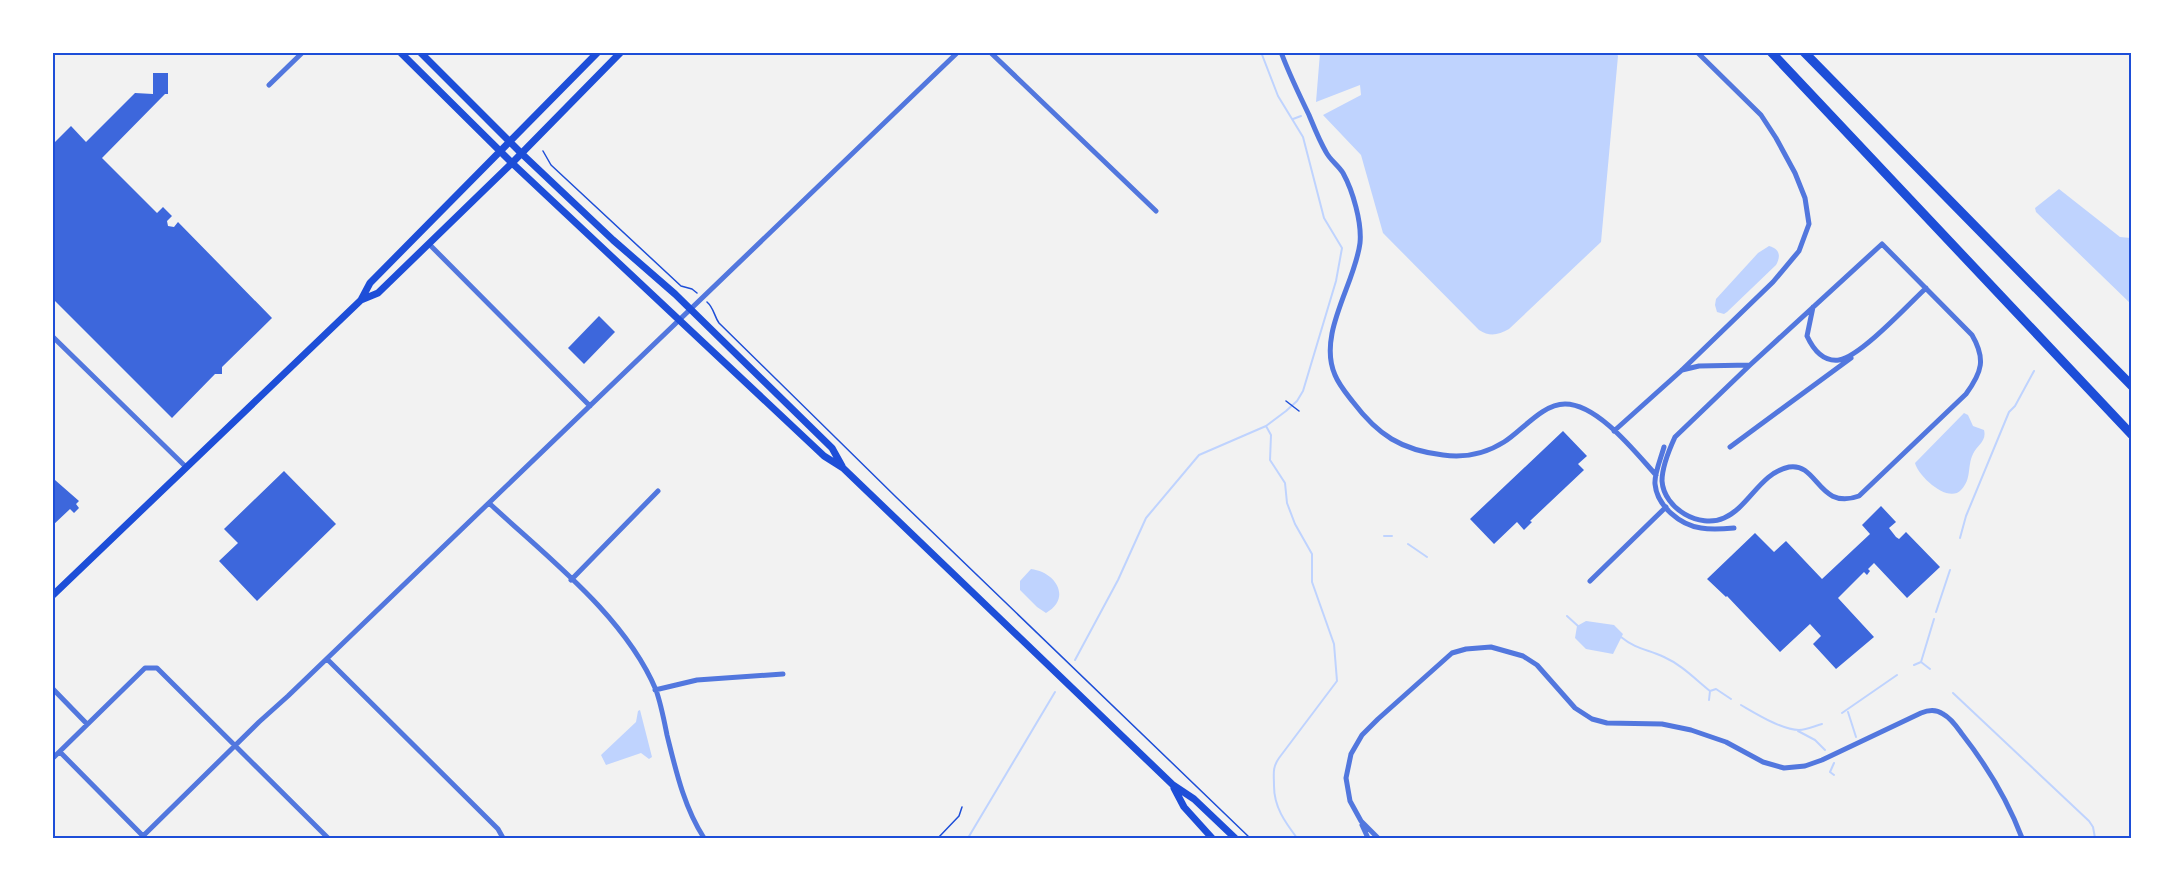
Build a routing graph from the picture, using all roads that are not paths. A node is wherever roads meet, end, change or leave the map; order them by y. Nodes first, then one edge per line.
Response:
1 (303, 52) edge
2 (400, 52) edge
3 (420, 52) edge
4 (598, 52) edge
5 (621, 52) edge
6 (958, 52) edge
7 (990, 52) edge
8 (1281, 52) edge
9 (1698, 52) edge
10 (1771, 52) edge
11 (1804, 52) edge
12 (269, 85) dead end
13 (510, 142) junction
14 (500, 151) junction
15 (521, 153) junction
16 (512, 163) junction
17 (1156, 211) dead end
18 (429, 244) junction
19 (1926, 288) junction
20 (361, 300) junction
21 (1814, 306) junction
22 (690, 309) junction
23 (679, 320) junction
24 (52, 336) edge
25 (1868, 343) junction
26 (1750, 365) junction
27 (1682, 370) junction
28 (2132, 386) edge
29 (590, 406) junction
30 (1614, 431) junction
31 (2132, 435) edge
32 (1664, 447) dead end
33 (1730, 447) dead end
34 (186, 467) junction
35 (843, 468) junction
36 (1656, 475) junction
37 (658, 491) dead end
38 (489, 502) junction
39 (1666, 507) junction
40 (1734, 528) dead end
41 (571, 580) junction
42 (1590, 581) dead end
43 (52, 596) edge
44 (327, 659) junction
45 (783, 674) dead end
46 (52, 688) edge
47 (656, 690) junction
48 (87, 724) junction
49 (234, 746) junction
50 (60, 752) junction
51 (52, 759) edge
52 (1173, 786) junction
53 (1361, 821) junction
54 (143, 838) edge
55 (328, 838) edge
56 (503, 838) edge
57 (704, 838) edge
58 (1212, 838) edge
59 (1235, 838) edge
60 (1368, 838) edge
61 (1378, 838) edge
62 (2022, 838) edge

1 - 12 street
2 - 14 main road
3 - 13 main road
4 - 13 main road
5 - 15 main road
6 - 22 street
7 - 17 street
8 - 30 street
9 - 27 street
10 - 31 highway
11 - 28 highway
13 - 14 main road
13 - 15 main road
14 - 16 main road
14 - 20 main road
15 - 16 main road
15 - 22 main road
16 - 18 main road
16 - 23 main road
18 - 20 main road
18 - 29 street
19 - 21 street
19 - 25 street
19 - 26 street
20 - 34 main road
21 - 25 street
21 - 26 street
22 - 23 street
22 - 35 main road
23 - 29 street
23 - 35 main road
24 - 34 street
25 - 33 street
26 - 27 street
27 - 30 street
29 - 38 street
30 - 36 street
32 - 36 street
34 - 43 main road
35 - 52 main road
36 - 39 street
37 - 41 street
38 - 41 street
38 - 44 street
39 - 40 street
39 - 42 street
41 - 47 street
44 - 49 street
44 - 56 street
45 - 47 street
46 - 48 street
47 - 57 street
48 - 49 street
48 - 50 street
49 - 54 street
49 - 55 street
50 - 51 street
50 - 54 street
52 - 58 main road
52 - 59 main road
53 - 60 street
53 - 61 street
53 - 62 street

